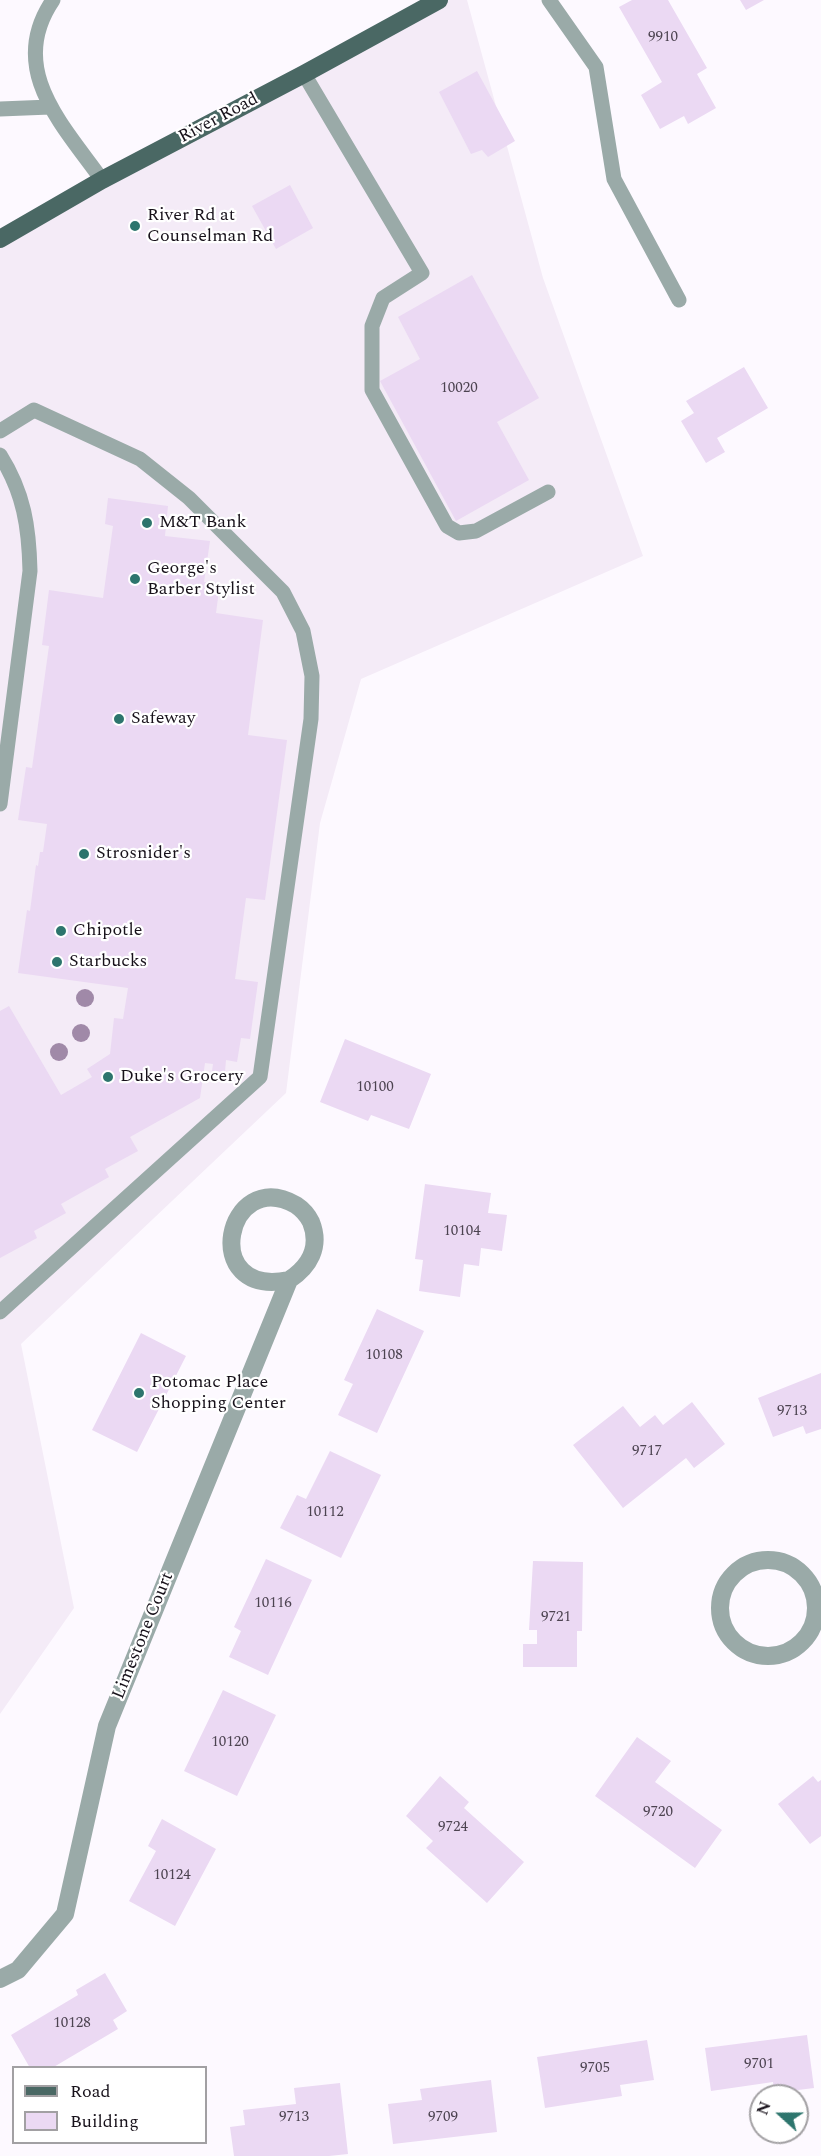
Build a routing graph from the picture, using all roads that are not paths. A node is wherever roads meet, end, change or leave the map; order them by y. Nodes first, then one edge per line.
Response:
1 (53, 0) edge
2 (439, 0) edge
3 (549, 0) edge
4 (304, 75) junction
5 (50, 107) junction
6 (0, 109) edge
7 (102, 180) junction
8 (0, 239) edge
9 (679, 300) dead end
10 (0, 431) edge
11 (0, 455) edge
12 (548, 492) dead end
13 (0, 804) edge
14 (289, 1280) junction
15 (0, 1312) edge
16 (818, 1594) edge
17 (0, 1979) edge

1 - 5 lane
2 - 4 main road, River Road
3 - 9 lane
4 - 7 main road, River Road
4 - 12 lane
5 - 6 lane
5 - 7 lane
7 - 8 main road, River Road
10 - 15 lane
11 - 13 lane
14 - 14 street, Limestone Court
14 - 17 street, Limestone Court
16 - 16 street

